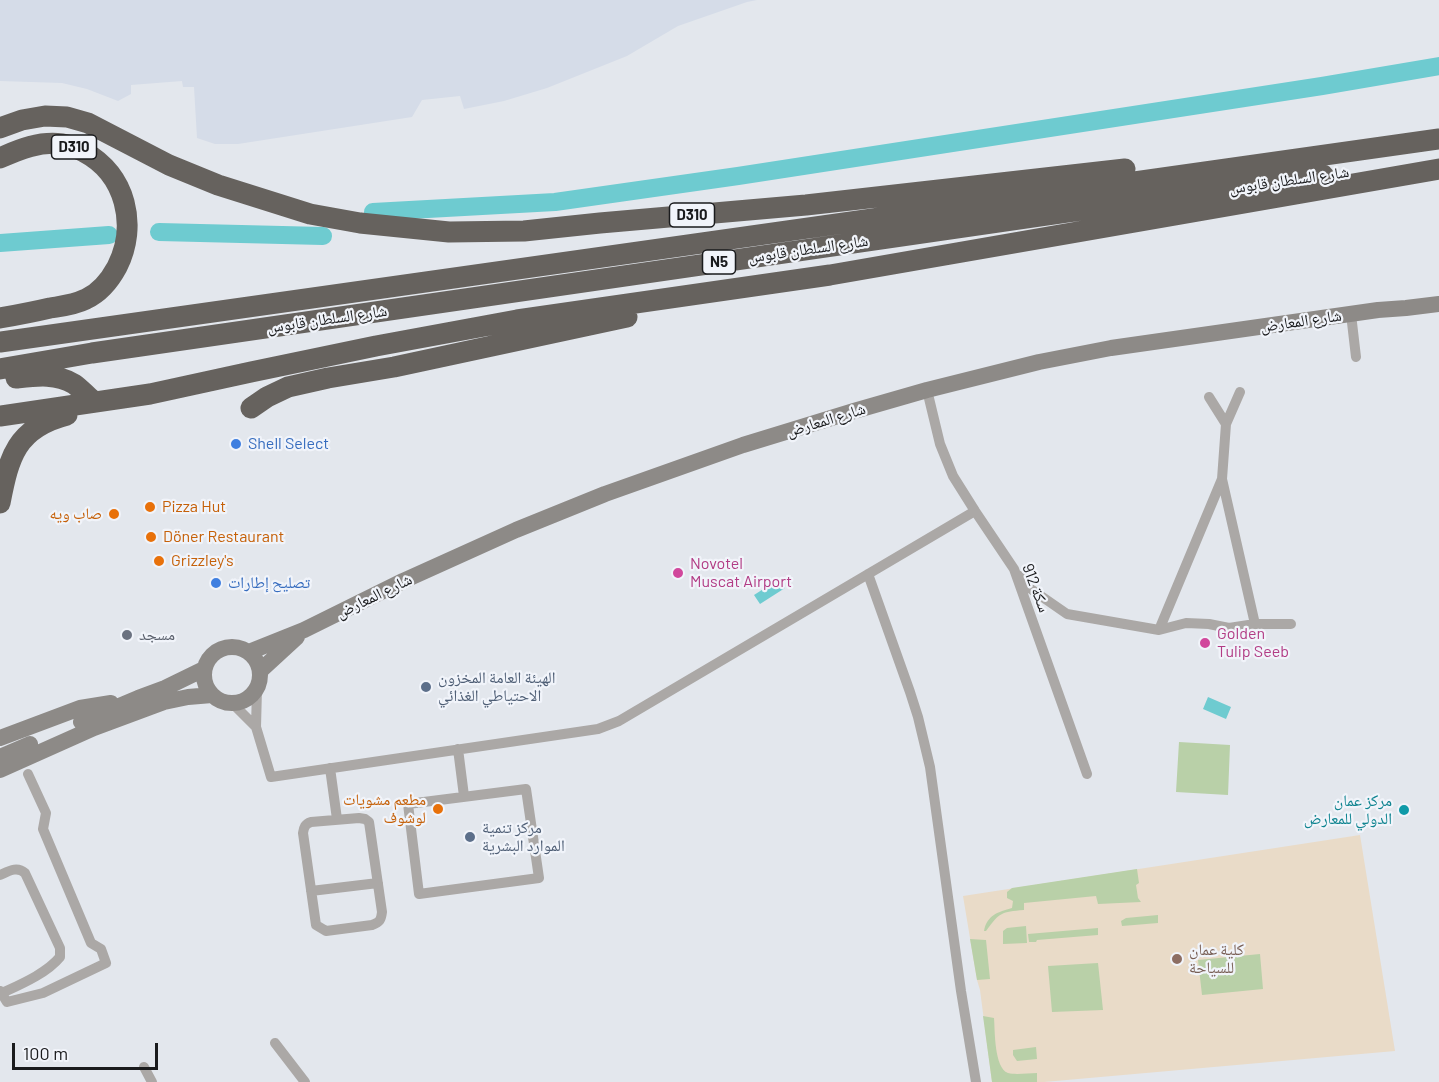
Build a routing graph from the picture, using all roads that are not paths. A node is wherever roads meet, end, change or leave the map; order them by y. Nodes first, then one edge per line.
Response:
1 (0, 128) edge
2 (1439, 139) edge
3 (1403, 144) junction
4 (0, 158) edge
5 (1439, 158) edge
6 (1439, 168) edge
7 (830, 275) junction
8 (1439, 295) edge
9 (1439, 304) edge
10 (1378, 310) junction
11 (1351, 314) junction
12 (0, 318) edge
13 (0, 342) edge
14 (1356, 357) dead end
15 (0, 369) edge
16 (0, 379) edge
17 (927, 390) junction
18 (1240, 392) dead end
19 (150, 394) junction
20 (1209, 396) dead end
21 (92, 400) dead end
22 (251, 408) dead end
23 (0, 416) edge
24 (1226, 424) junction
25 (1222, 479) junction
26 (0, 503) edge
27 (975, 511) junction
28 (1014, 569) junction
29 (868, 574) junction
30 (1255, 624) junction
31 (1291, 624) dead end
32 (304, 630) junction
33 (1159, 630) junction
34 (249, 652) junction
35 (204, 669) junction
36 (260, 670) junction
37 (257, 689) junction
38 (212, 695) junction
39 (138, 698) junction
40 (232, 703) junction
41 (256, 727) junction
42 (0, 738) edge
43 (458, 749) junction
44 (0, 757) edge
45 (330, 768) junction
46 (0, 770) edge
47 (28, 774) dead end
48 (1087, 774) dead end
49 (464, 796) junction
50 (337, 819) junction
51 (0, 875) edge
52 (378, 883) junction
53 (311, 891) junction
54 (0, 993) edge
55 (275, 1042) dead end
56 (144, 1067) dead end
57 (152, 1082) edge
58 (305, 1082) edge
59 (976, 1082) edge

1 - 3 highway, D310
2 - 3 highway, شارع السلطان قابوس / N5
3 - 13 highway, شارع السلطان قابوس / N5
4 - 12 highway, D310
5 - 15 highway, شارع السلطان قابوس / N5
6 - 7 highway
7 - 19 highway
7 - 22 highway
8 - 10 main road, شارع المعارض
9 - 10 main road, شارع المعارض
10 - 11 main road, شارع المعارض
11 - 14 street
11 - 17 main road, شارع المعارض
16 - 21 highway
17 - 27 street, سكة 912
17 - 32 main road, شارع المعارض
18 - 24 street
19 - 23 highway
19 - 26 highway
20 - 24 street
24 - 25 street
25 - 30 street
25 - 33 street
27 - 28 street, سكة 912
27 - 29 street
28 - 33 street
28 - 48 street, سكة 912
29 - 43 street
29 - 59 street
30 - 31 street
30 - 33 street
32 - 34 main road, شارع المعارض
32 - 36 main road, شارع المعارض
34 - 35 main road
34 - 36 main road
35 - 38 main road
35 - 39 main road
36 - 37 main road
37 - 40 main road
37 - 41 street
38 - 40 main road
38 - 46 main road
39 - 42 main road
39 - 44 main road
40 - 41 street
41 - 45 street
43 - 45 street
43 - 49 street
45 - 50 street
47 - 54 street
49 - 49 street
50 - 52 street
50 - 53 street
51 - 54 street
52 - 53 street
52 - 53 street
55 - 58 street
56 - 57 street

